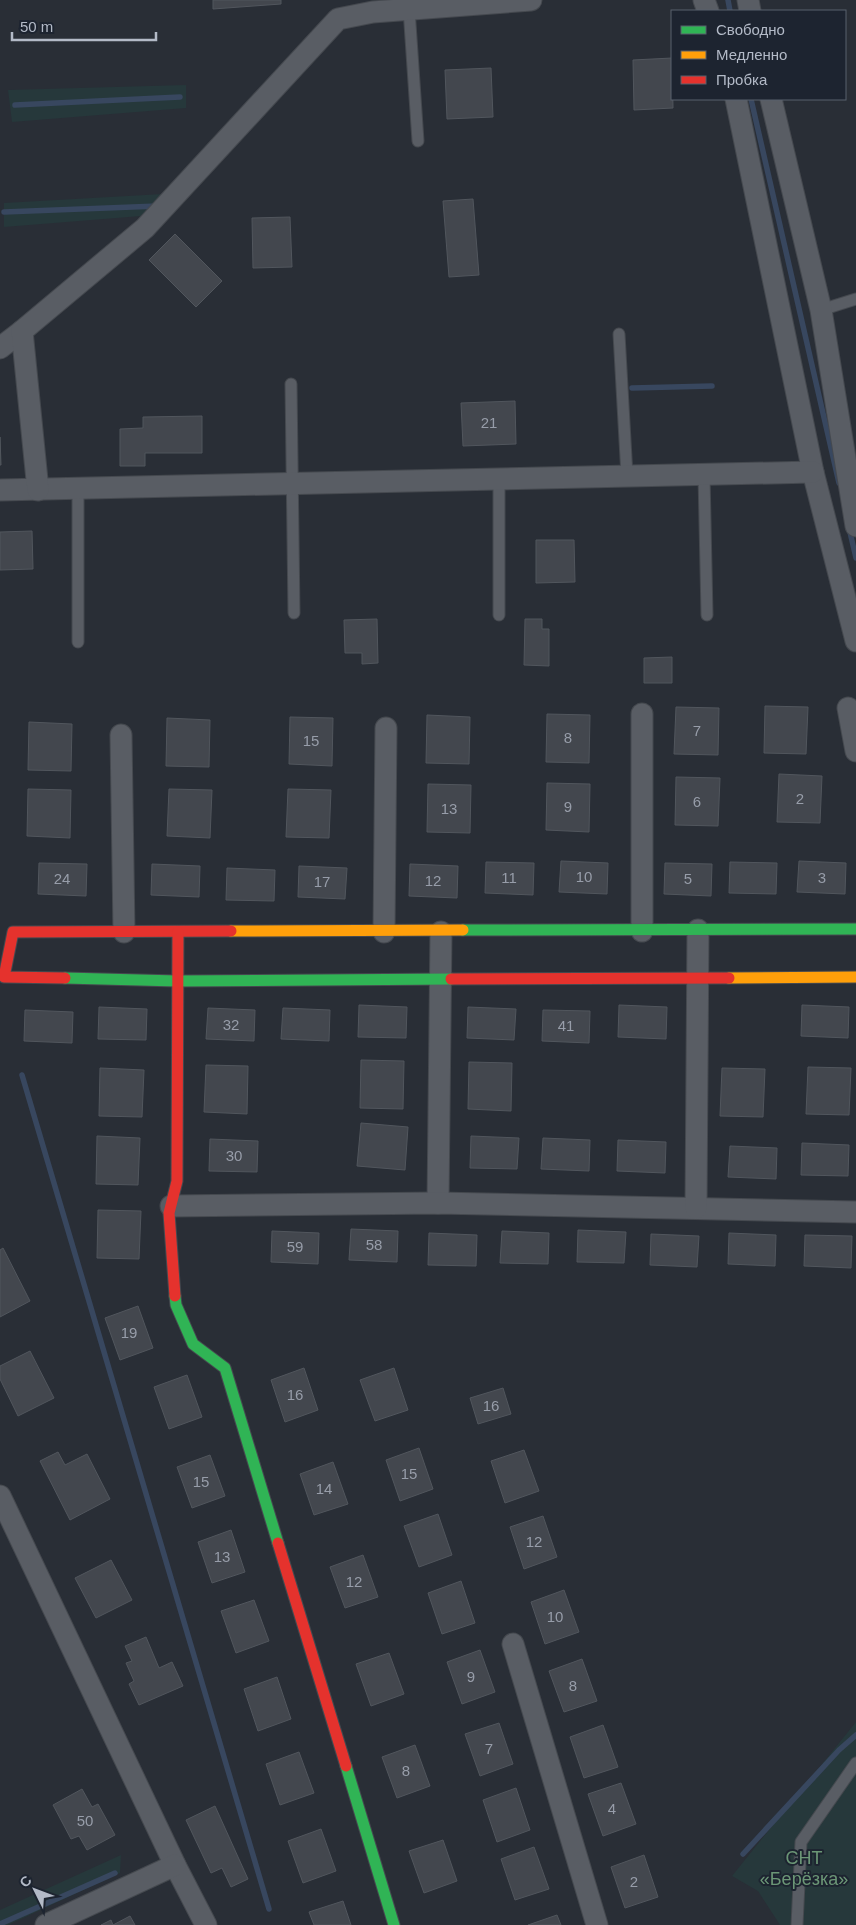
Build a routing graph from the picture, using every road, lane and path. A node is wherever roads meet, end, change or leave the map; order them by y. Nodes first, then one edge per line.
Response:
1 (531, 0) edge
2 (409, 9) junction
3 (736, 100) edge
4 (771, 100) edge
5 (418, 141) dead end
6 (856, 298) edge
7 (821, 310) junction
8 (22, 331) junction
9 (619, 334) dead end
10 (0, 348) edge
11 (291, 384) dead end
12 (813, 472) junction
13 (704, 474) junction
14 (628, 476) junction
15 (499, 479) junction
16 (293, 484) junction
17 (78, 488) junction
18 (0, 490) edge
19 (38, 490) junction
20 (856, 526) edge
21 (294, 614) dead end
22 (499, 615) dead end
23 (707, 615) dead end
24 (856, 640) edge
25 (78, 642) dead end
26 (848, 708) dead end
27 (642, 714) dead end
28 (386, 728) dead end
29 (121, 734) dead end
30 (856, 751) edge
31 (856, 929) edge
32 (642, 930) junction
33 (698, 930) junction
34 (124, 932) junction
35 (178, 932) junction
36 (384, 932) junction
37 (441, 932) junction
38 (856, 977) edge
39 (698, 978) junction
40 (440, 979) junction
41 (177, 981) junction
42 (438, 1203) junction
43 (170, 1206) junction
44 (696, 1208) junction
45 (856, 1212) edge
46 (0, 1496) edge
47 (513, 1644) dead end
48 (856, 1763) edge
49 (175, 1865) junction
50 (46, 1925) edge
51 (206, 1925) edge
52 (394, 1925) edge
53 (597, 1925) edge
54 (797, 1925) edge

1 - 2 street
2 - 5 lane
2 - 8 street
3 - 12 street
4 - 7 street
6 - 7 lane
7 - 20 street
8 - 10 street
8 - 19 street
9 - 14 lane
11 - 16 lane
12 - 13 street
12 - 24 street
13 - 14 street
13 - 23 lane
14 - 15 street
15 - 16 street
15 - 22 lane
16 - 17 street
16 - 21 lane
17 - 19 street
17 - 25 lane
18 - 19 street
26 - 30 street
27 - 32 street
28 - 36 street
29 - 34 street
31 - 33 street
32 - 33 street
32 - 37 street
33 - 39 street
34 - 35 street
34 - 41 street
35 - 36 street
35 - 41 street
36 - 37 street
37 - 40 street
38 - 39 street
39 - 40 street
39 - 44 street
40 - 41 street
40 - 42 street
41 - 43 street
42 - 43 street
42 - 44 street
43 - 52 street
44 - 45 street
46 - 49 street
47 - 53 street
48 - 54 lane
49 - 50 street
49 - 51 street

